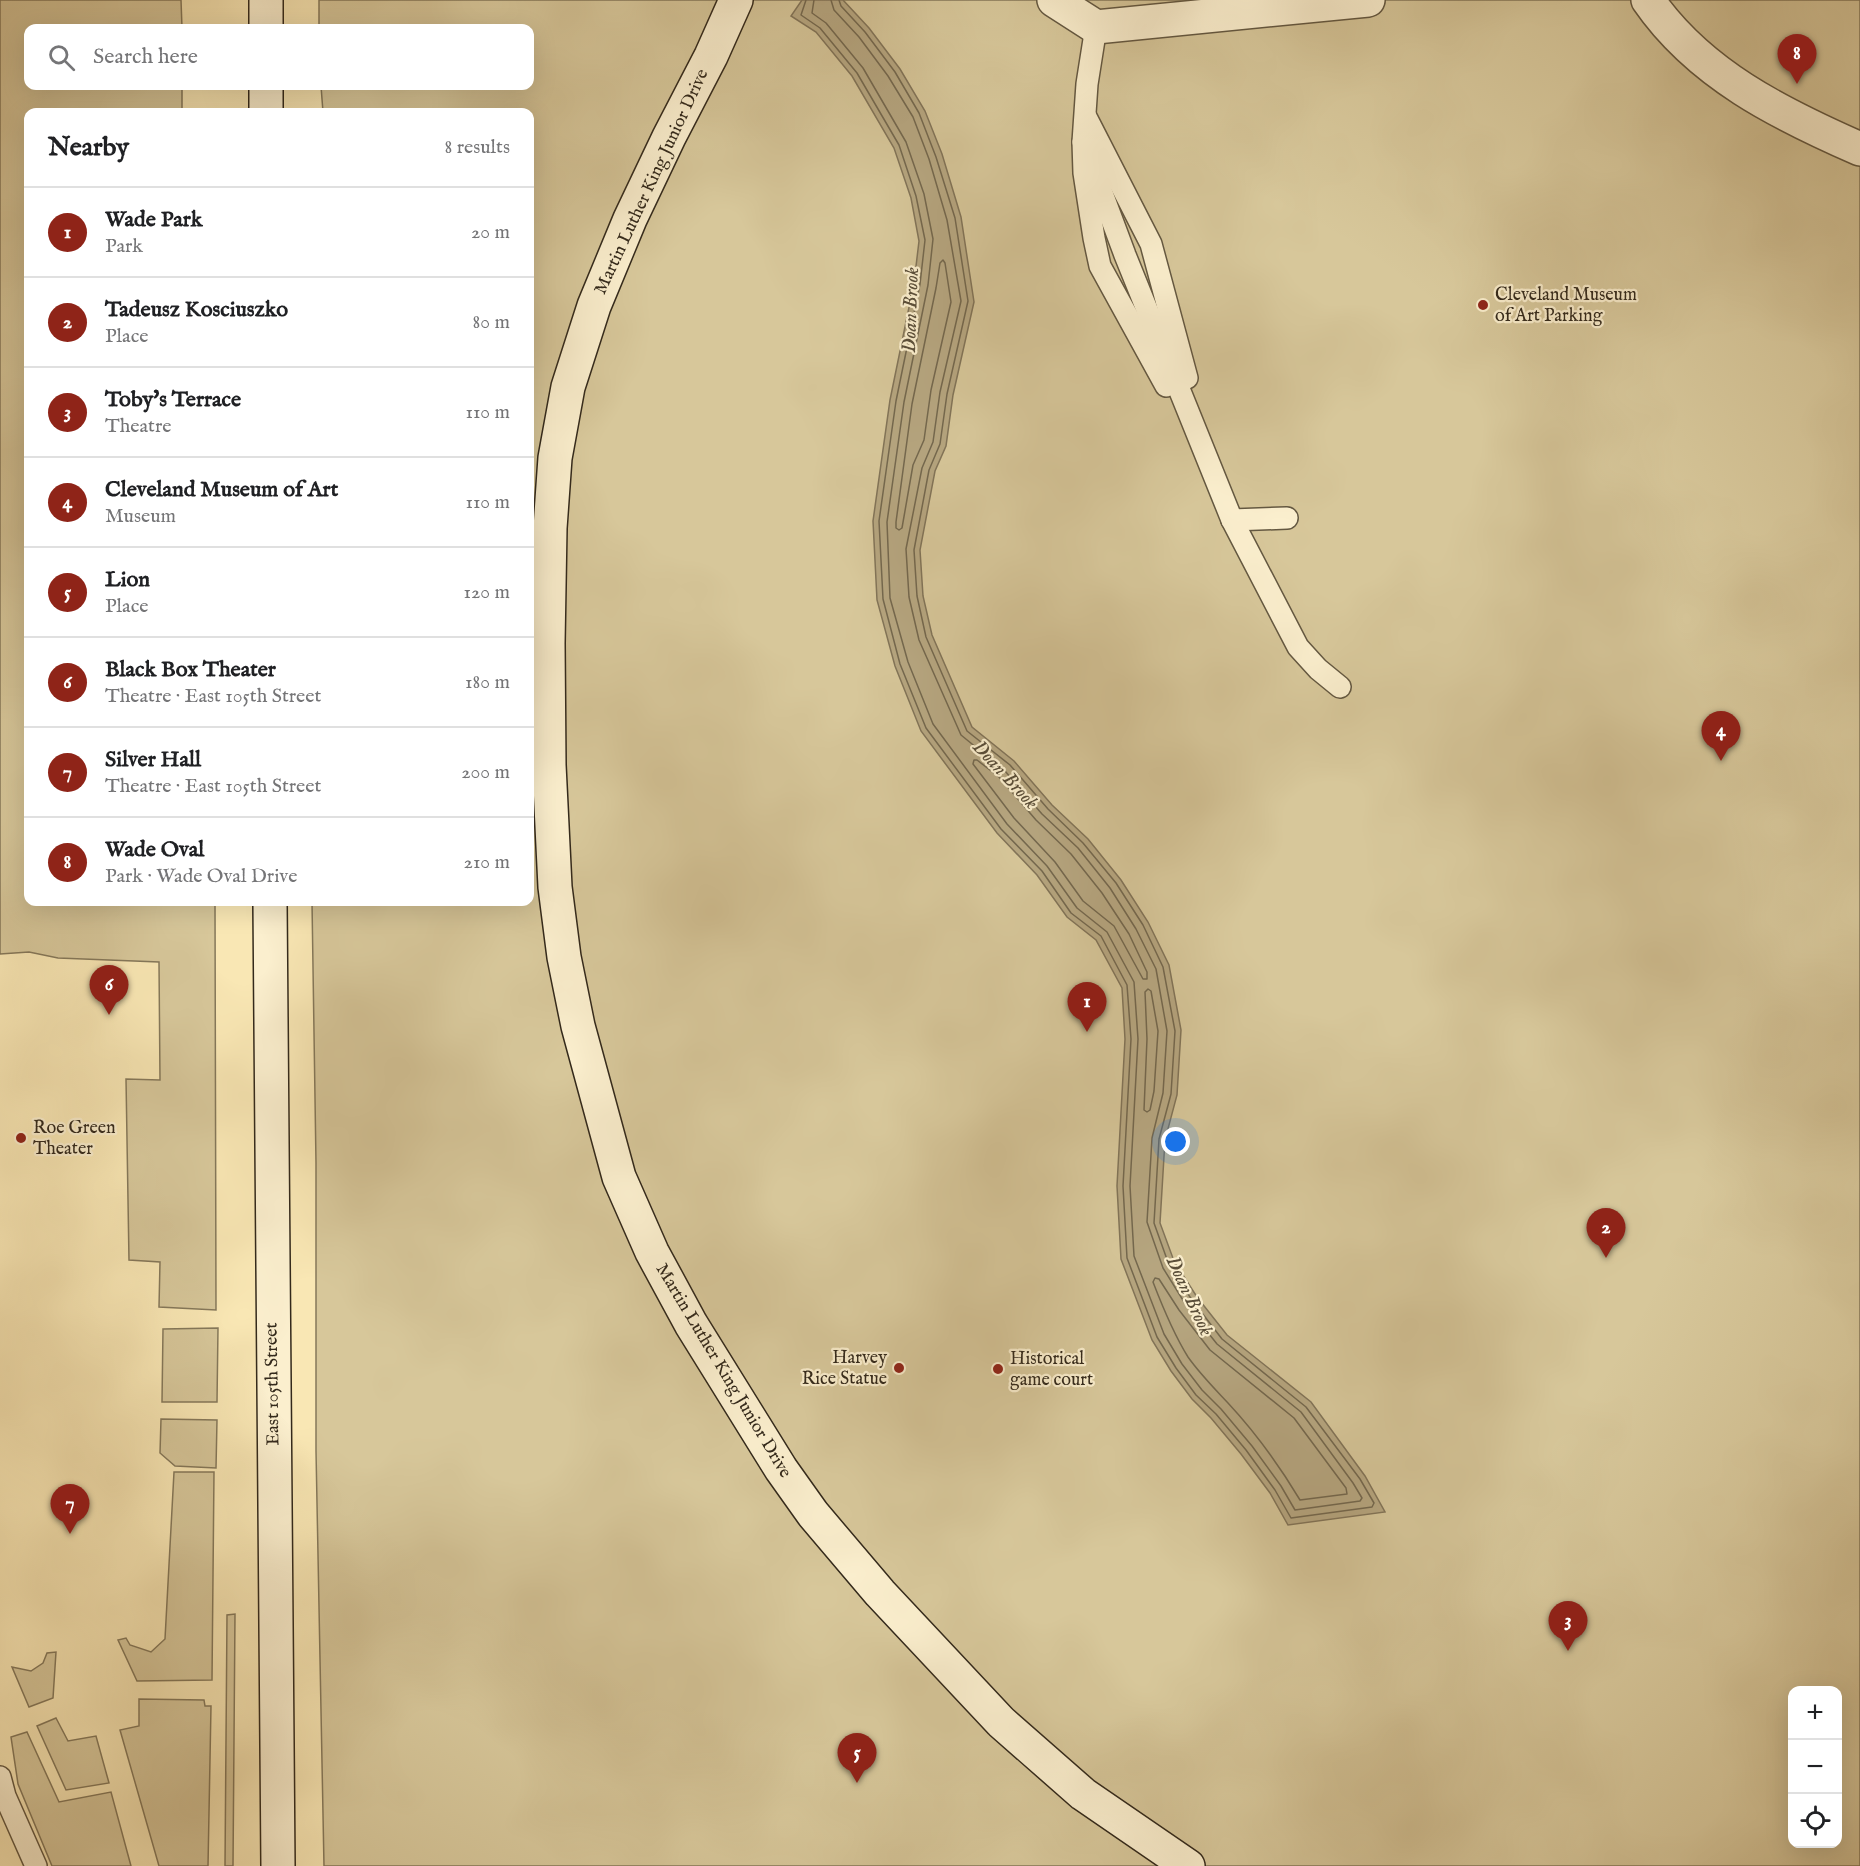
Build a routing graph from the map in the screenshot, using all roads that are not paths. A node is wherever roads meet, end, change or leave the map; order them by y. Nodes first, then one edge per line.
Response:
1 (266, 0) edge
2 (736, 0) edge
3 (1053, 0) edge
4 (1368, 0) edge
5 (1648, 0) edge
6 (266, 24) edge
7 (1096, 27) junction
8 (266, 90) edge
9 (266, 108) edge
10 (1084, 112) junction
11 (1860, 149) edge
12 (1211, 468) junction
13 (1287, 518) dead end
14 (1232, 520) junction
15 (1340, 687) dead end
16 (270, 906) edge
17 (0, 1777) edge
18 (36, 1866) edge
19 (278, 1866) edge
20 (1188, 1866) edge

1 - 6 main road
2 - 20 main road, Martin Luther King Junior Drive
3 - 7 main road
4 - 7 main road
5 - 11 main road
7 - 10 lane
8 - 9 main road
10 - 12 lane
10 - 12 lane
12 - 14 lane
13 - 14 lane
14 - 15 lane
16 - 19 main road, East 105th Street
17 - 18 lane

